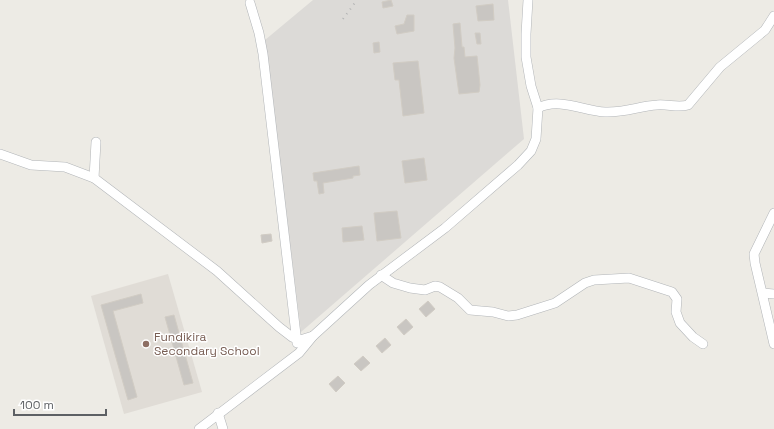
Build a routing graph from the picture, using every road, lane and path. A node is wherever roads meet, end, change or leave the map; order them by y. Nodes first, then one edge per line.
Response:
1 (528, 0) edge
2 (250, 2) dead end
3 (774, 16) edge
4 (538, 108) junction
5 (96, 142) dead end
6 (0, 154) edge
7 (94, 178) junction
8 (774, 213) edge
9 (770, 230) edge
10 (381, 275) junction
11 (763, 292) junction
12 (774, 294) edge
13 (313, 336) junction
14 (295, 338) junction
15 (703, 344) dead end
16 (774, 344) edge
17 (299, 353) junction
18 (218, 413) junction
19 (200, 429) edge
20 (223, 429) edge

1 - 4 street
2 - 14 street
3 - 4 street
4 - 10 street
5 - 7 street
6 - 7 street
7 - 14 street
8 - 9 street
9 - 11 street
10 - 13 street
10 - 15 street
11 - 12 street
11 - 16 street
13 - 14 street
13 - 17 street
14 - 17 street
17 - 18 street
18 - 19 street
18 - 20 street

